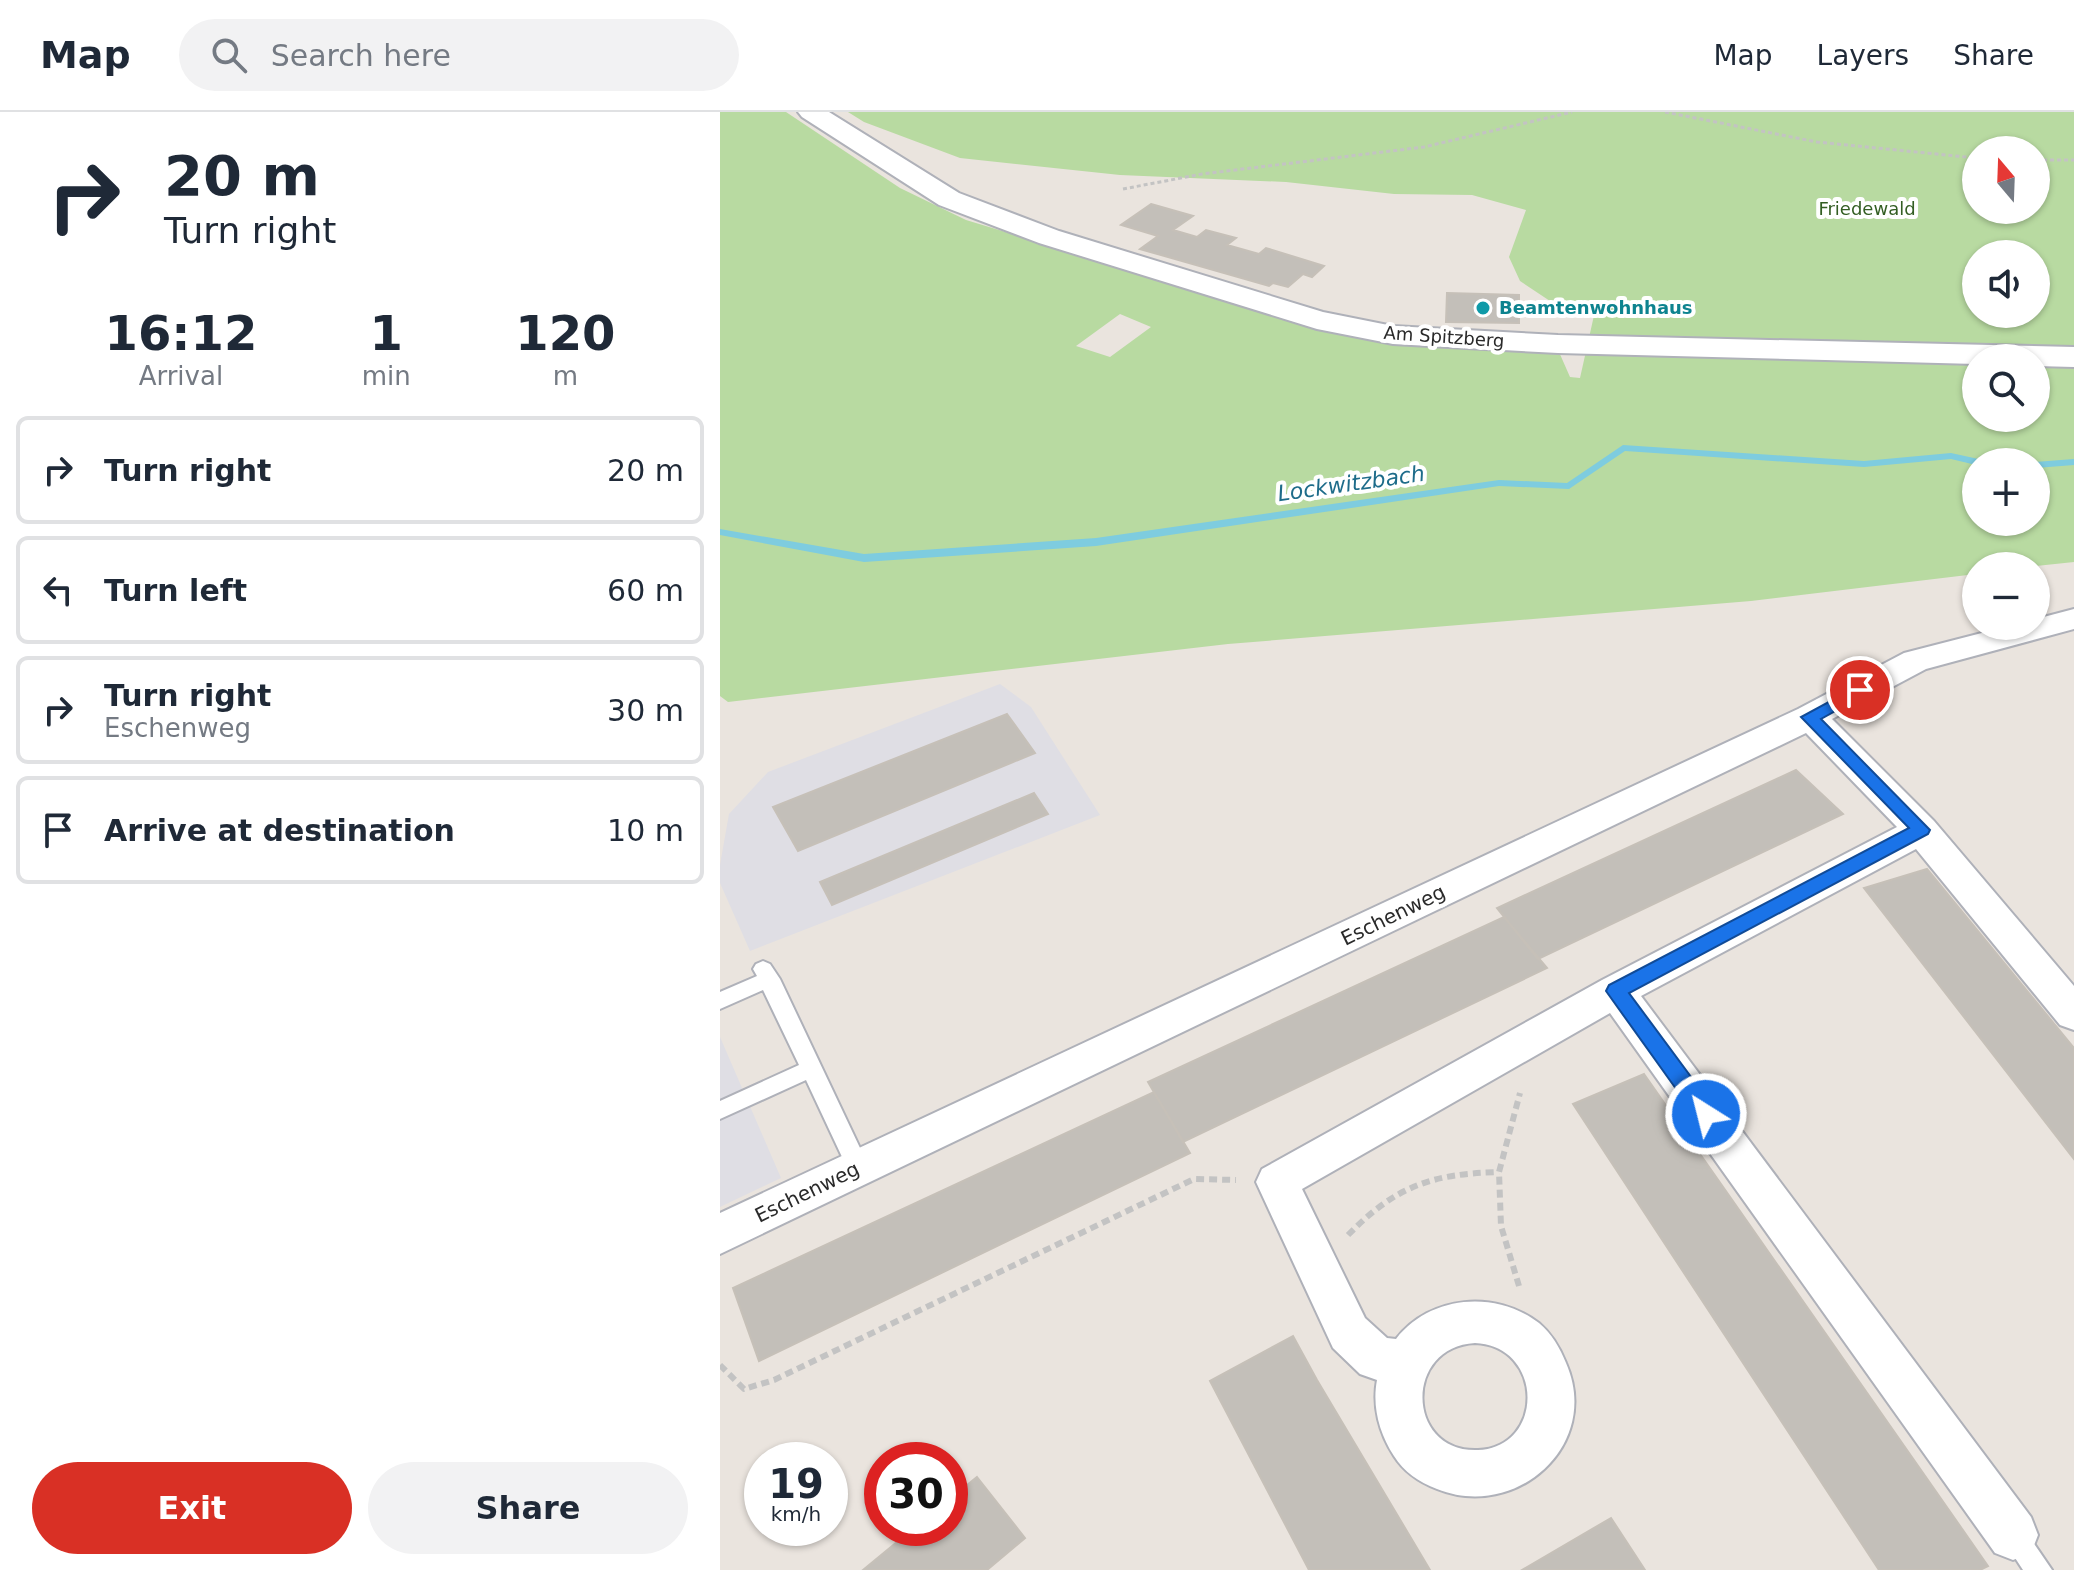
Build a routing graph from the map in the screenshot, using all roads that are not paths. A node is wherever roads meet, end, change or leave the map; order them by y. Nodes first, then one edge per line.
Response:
1 (811, 112) edge
2 (2074, 357) edge
3 (2074, 619) edge
4 (1810, 717) junction
5 (1921, 830) junction
6 (1616, 991) junction
7 (720, 1001) edge
8 (2074, 1014) edge
9 (811, 1069) junction
10 (720, 1110) edge
11 (858, 1167) junction
12 (720, 1234) edge
13 (1405, 1362) junction
14 (2013, 1535) joint
15 (2039, 1570) edge

1 - 2 street, Am Spitzberg
3 - 4 street, Eschenweg
4 - 5 street
4 - 11 street, Eschenweg
5 - 6 street
5 - 8 street
6 - 13 street
6 - 14 street
7 - 9 lane
9 - 10 lane
9 - 11 lane
11 - 12 street, Eschenweg
13 - 13 street
14 - 15 lane

